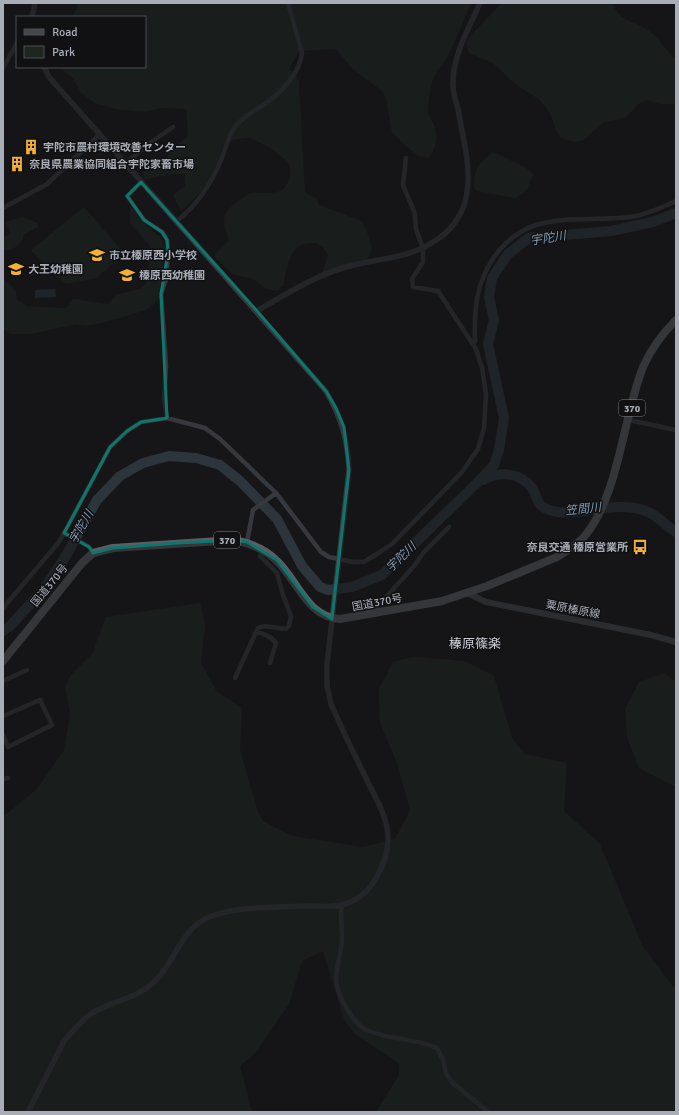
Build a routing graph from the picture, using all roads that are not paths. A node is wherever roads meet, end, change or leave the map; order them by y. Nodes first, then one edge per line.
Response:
1 (35, 3) edge
2 (288, 3) edge
3 (480, 3) edge
4 (32, 16) edge
5 (16, 45) edge
6 (3, 68) edge
7 (44, 68) edge
8 (173, 126) dead end
9 (100, 134) junction
10 (406, 158) dead end
11 (126, 164) junction
12 (141, 182) junction
13 (676, 201) edge
14 (3, 208) edge
15 (176, 221) junction
16 (423, 248) junction
17 (257, 311) junction
18 (676, 320) edge
19 (473, 344) junction
20 (167, 418) junction
21 (629, 420) junction
22 (676, 430) edge
23 (274, 494) junction
24 (449, 527) dead end
25 (65, 534) junction
26 (247, 542) junction
27 (262, 550) junction
28 (93, 553) junction
29 (339, 561) junction
30 (467, 593) junction
31 (3, 608) edge
32 (374, 614) junction
33 (332, 619) junction
34 (255, 633) junction
35 (676, 642) edge
36 (3, 661) edge
37 (270, 663) dead end
38 (27, 670) dead end
39 (235, 678) dead end
40 (3, 681) edge
41 (3, 716) edge
42 (3, 735) edge
43 (5, 747) edge
44 (342, 906) junction
45 (28, 1112) edge
46 (488, 1112) edge

1 - 4 street
2 - 15 street
3 - 16 street
5 - 6 street
7 - 9 street
8 - 11 street
9 - 11 street
9 - 14 street
10 - 16 street
11 - 12 street
12 - 15 street
12 - 20 street
13 - 19 street
15 - 17 street
16 - 17 street
16 - 19 street
17 - 29 street
18 - 21 highway, 国道370号 / 370
19 - 29 street
20 - 23 street
20 - 25 street
21 - 22 street
21 - 30 highway, 国道370号 / 370
23 - 26 street
23 - 29 street
24 - 32 street
25 - 28 street
25 - 31 street
26 - 27 highway, 国道370号 / 370
26 - 28 highway, 国道370号 / 370
27 - 33 highway, 国道370号 / 370
27 - 34 street
28 - 36 highway, 国道370号 / 370
29 - 33 street
30 - 32 highway, 国道370号 / 370
30 - 35 main road, 粟原榛原線
32 - 33 highway, 国道370号 / 370
33 - 44 street
34 - 37 street
34 - 39 street
38 - 40 street
41 - 43 street
42 - 43 street
44 - 45 street
44 - 46 street

